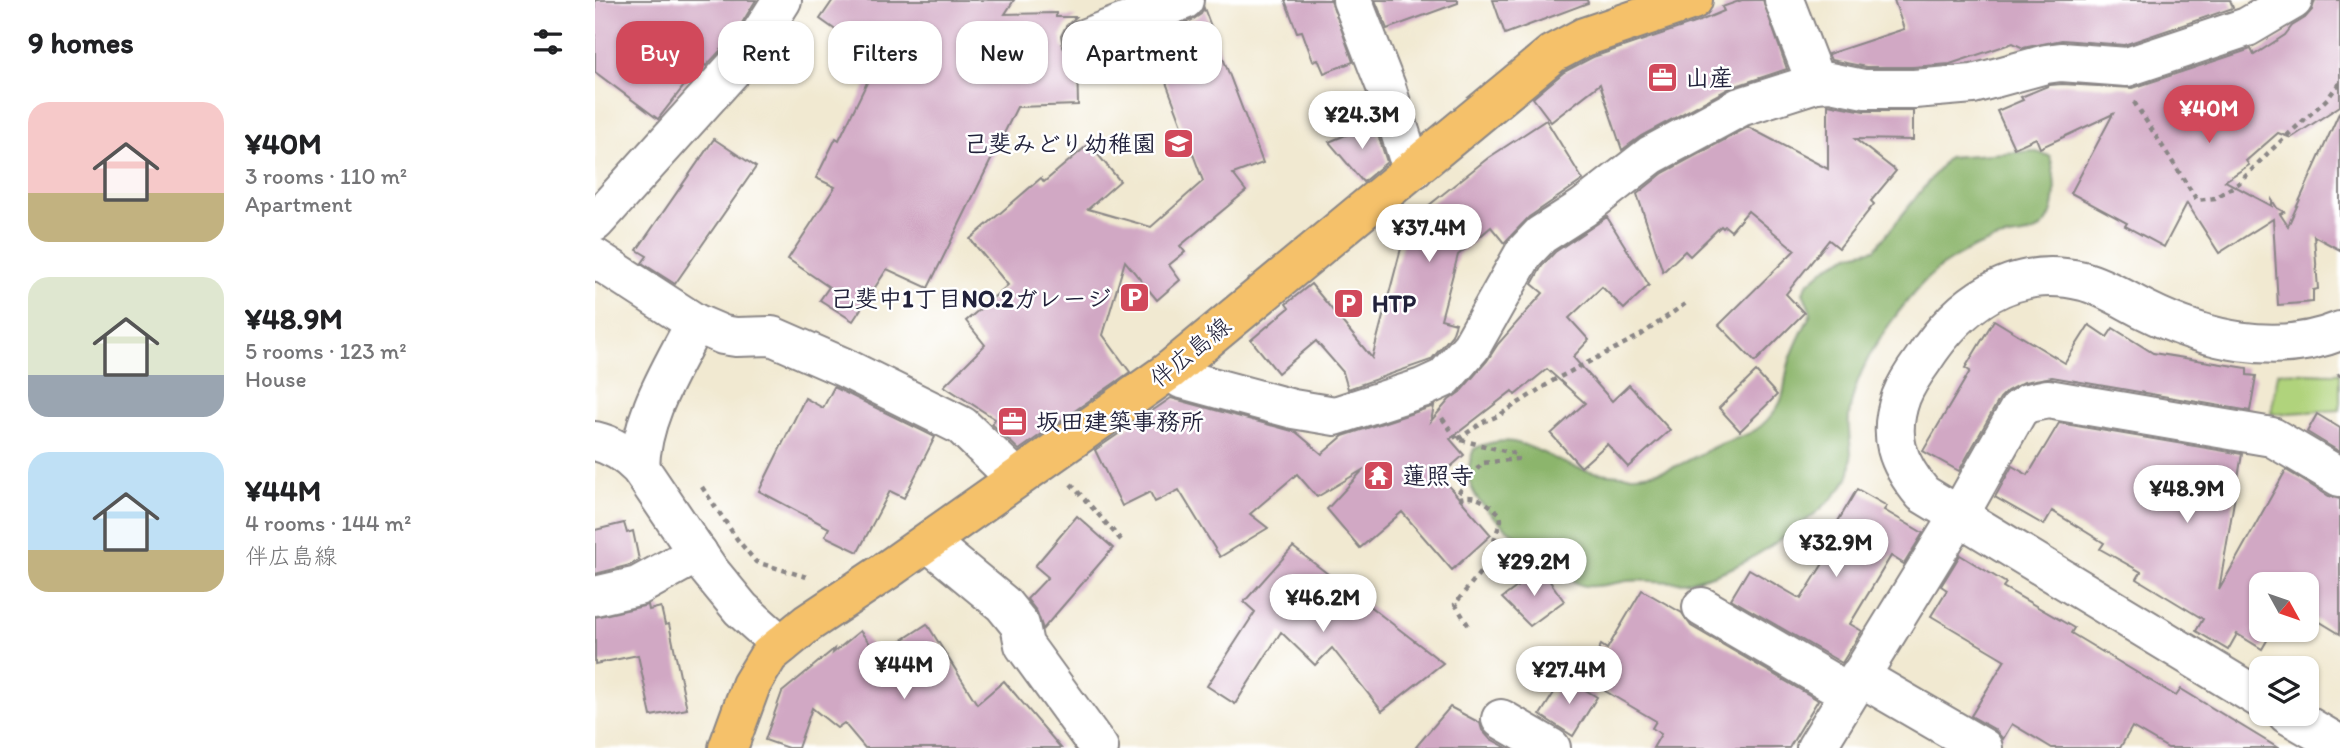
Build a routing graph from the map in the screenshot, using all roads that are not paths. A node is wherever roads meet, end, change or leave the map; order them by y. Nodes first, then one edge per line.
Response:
1 (782, 0) edge
2 (1184, 0) edge
3 (1352, 0) edge
4 (1693, 0) edge
5 (1784, 0) edge
6 (2293, 0) edge
7 (1130, 21) edge
8 (1816, 83) junction
9 (1414, 169) junction
10 (595, 222) edge
11 (595, 258) edge
12 (695, 323) junction
13 (2340, 331) edge
14 (1168, 371) junction
15 (595, 441) edge
16 (640, 468) junction
17 (1032, 468) junction
18 (2340, 477) edge
19 (1958, 517) junction
20 (928, 542) junction
21 (698, 553) junction
22 (595, 596) edge
23 (1702, 607) dead end
24 (781, 645) junction
25 (1854, 685) junction
26 (2249, 692) edge
27 (1501, 719) dead end
28 (2308, 726) edge
29 (2340, 745) edge
30 (728, 748) edge
31 (1099, 748) edge
32 (1551, 748) edge
33 (1816, 748) edge
34 (1983, 748) edge

1 - 10 street
2 - 7 street
3 - 9 street
4 - 9 main road, 伴広島線
5 - 8 street
6 - 8 street
8 - 14 street
9 - 14 main road, 伴広島線
11 - 12 street
12 - 16 street
12 - 17 street
13 - 19 street
14 - 17 main road, 伴広島線
15 - 16 street
16 - 21 street
17 - 20 main road, 伴広島線
18 - 19 street
19 - 25 street
19 - 26 street
20 - 24 main road, 伴広島線
20 - 31 street
21 - 22 street
21 - 24 street
23 - 25 street
24 - 30 main road, 伴広島線
25 - 33 street
25 - 34 street
27 - 32 street
28 - 29 street

